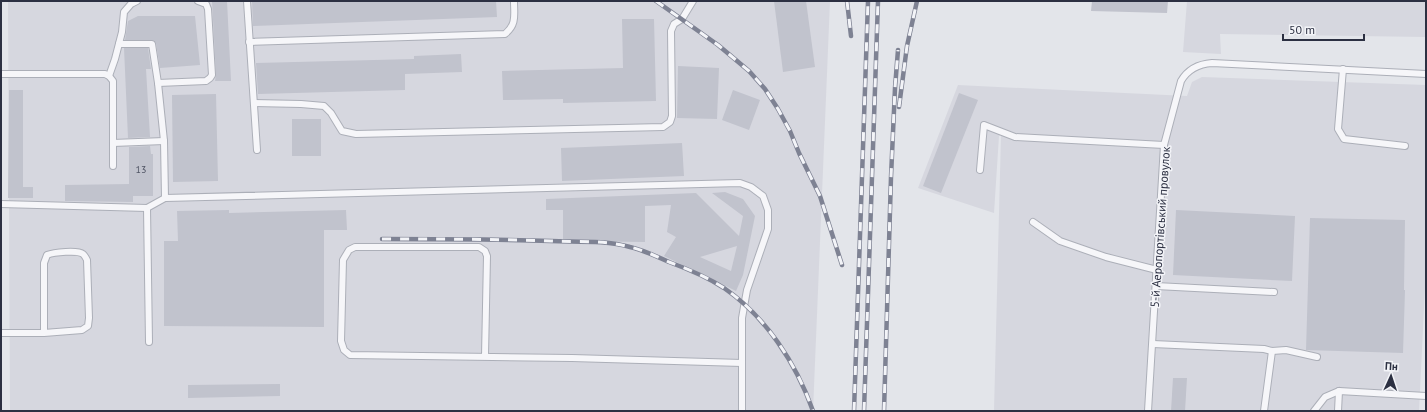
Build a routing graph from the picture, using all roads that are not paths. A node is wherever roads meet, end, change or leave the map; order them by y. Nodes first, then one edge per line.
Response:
1 (137, 1) edge
2 (198, 1) edge
3 (247, 1) edge
4 (514, 1) edge
5 (693, 1) edge
6 (249, 42) junction
7 (119, 44) junction
8 (1343, 69) junction
9 (1, 74) edge
10 (1426, 74) edge
11 (109, 76) junction
12 (158, 83) junction
13 (254, 103) junction
14 (164, 141) junction
15 (113, 143) junction
16 (1164, 145) junction
17 (1405, 146) dead end
18 (257, 150) dead end
19 (113, 166) dead end
20 (980, 170) dead end
21 (165, 198) junction
22 (1, 204) edge
23 (147, 208) junction
24 (1033, 222) dead end
25 (1157, 270) junction
26 (1156, 286) junction
27 (1274, 292) dead end
28 (1, 333) edge
29 (44, 333) junction
30 (149, 342) dead end
31 (1153, 344) junction
32 (1272, 351) junction
33 (485, 356) junction
34 (1317, 357) dead end
35 (742, 363) junction
36 (1339, 391) junction
37 (1426, 396) edge
38 (742, 411) edge
39 (1148, 411) edge
40 (1264, 411) edge
41 (1314, 411) edge
42 (1338, 411) edge

1 - 7 lane
2 - 12 lane
3 - 6 lane
4 - 6 lane
5 - 13 lane
6 - 13 lane
7 - 11 lane
7 - 12 lane
8 - 10 lane, 5-й Аеропортівський провулок
8 - 16 lane, 5-й Аеропортівський провулок
8 - 17 lane
9 - 11 lane
11 - 15 lane
12 - 14 lane
13 - 18 lane
14 - 15 lane
14 - 21 lane
15 - 19 lane
16 - 20 lane
16 - 25 lane, 5-й Аеропортівський провулок
21 - 23 lane
21 - 35 lane
22 - 23 lane
23 - 30 lane
24 - 25 lane
25 - 26 lane, 5-й Аеропортівський провулок
26 - 27 lane
26 - 31 lane, 5-й Аеропортівський провулок
28 - 29 lane
29 - 29 lane
31 - 32 lane
31 - 39 lane, 5-й Аеропортівський провулок
32 - 34 lane
32 - 40 lane
33 - 33 lane
33 - 35 lane
35 - 38 lane
36 - 37 lane
36 - 41 lane
36 - 42 lane

